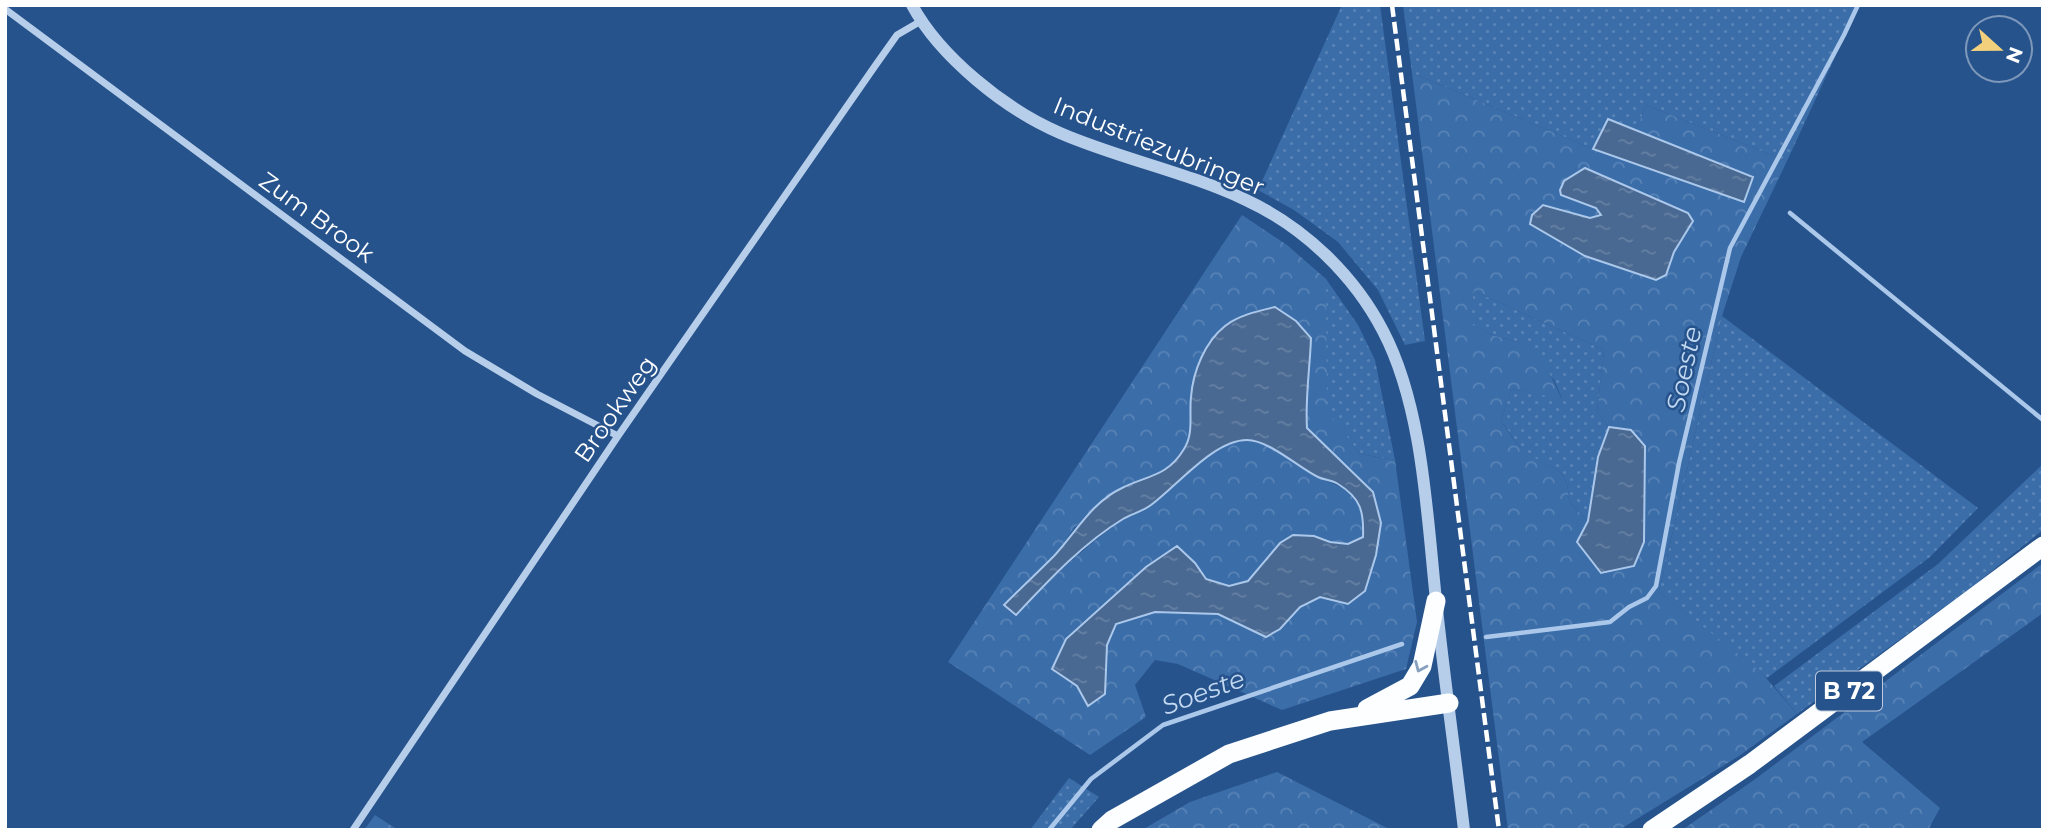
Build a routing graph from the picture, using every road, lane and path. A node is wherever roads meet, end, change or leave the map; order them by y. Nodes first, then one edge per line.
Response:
1 (912, 5) edge
2 (5, 9) edge
3 (921, 21) junction
4 (618, 436) junction
5 (2043, 546) edge
6 (1436, 601) junction
7 (1449, 703) junction
8 (1354, 716) junction
9 (354, 830) edge
10 (1101, 830) edge
11 (1464, 830) edge
12 (1652, 830) edge

1 - 3 street, Industriezubringer
2 - 4 street, Zum Brook
3 - 4 street, Brookweg
3 - 6 street, Industriezubringer
4 - 9 street, Brookweg
5 - 12 highway, B 72
6 - 7 street, Industriezubringer
6 -> 8 highway
7 - 8 highway
7 - 11 street, Industriezubringer
8 - 10 highway

